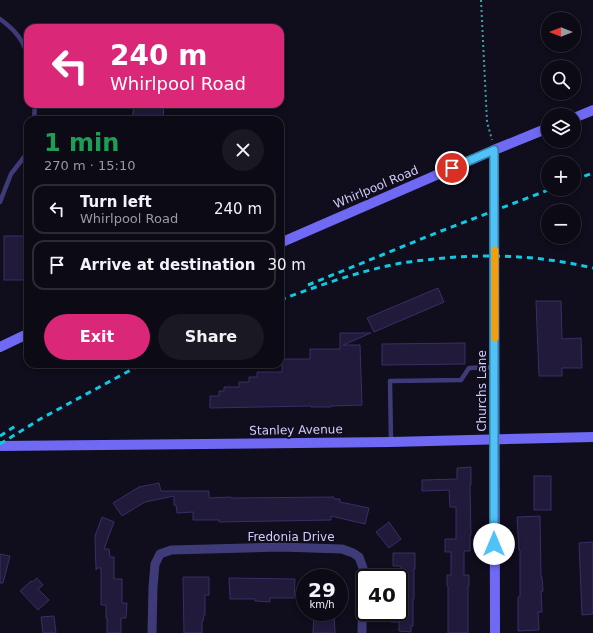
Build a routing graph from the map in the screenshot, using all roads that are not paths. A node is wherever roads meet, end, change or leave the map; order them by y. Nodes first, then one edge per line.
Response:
1 (0, 19) edge
2 (24, 45) edge
3 (593, 110) edge
4 (581, 115) edge
5 (541, 131) edge
6 (494, 150) junction
7 (24, 157) edge
8 (0, 202) edge
9 (284, 241) edge
10 (24, 336) edge
11 (0, 347) edge
12 (495, 367) junction
13 (593, 437) edge
14 (494, 440) junction
15 (391, 442) junction
16 (0, 446) edge
17 (152, 633) edge
18 (362, 633) edge
19 (494, 633) edge

1 - 2 lane
3 - 4 street
5 - 6 street, Whirlpool Road
6 - 9 street, Whirlpool Road
6 - 12 street, Churchs Lane
7 - 8 lane
10 - 11 street
12 - 14 street, Churchs Lane
12 - 15 lane
13 - 14 street, Stanley Avenue
14 - 15 street, Stanley Avenue
14 - 19 street, Churchs Lane
15 - 16 street, Stanley Avenue
17 - 18 street, Fredonia Drive

